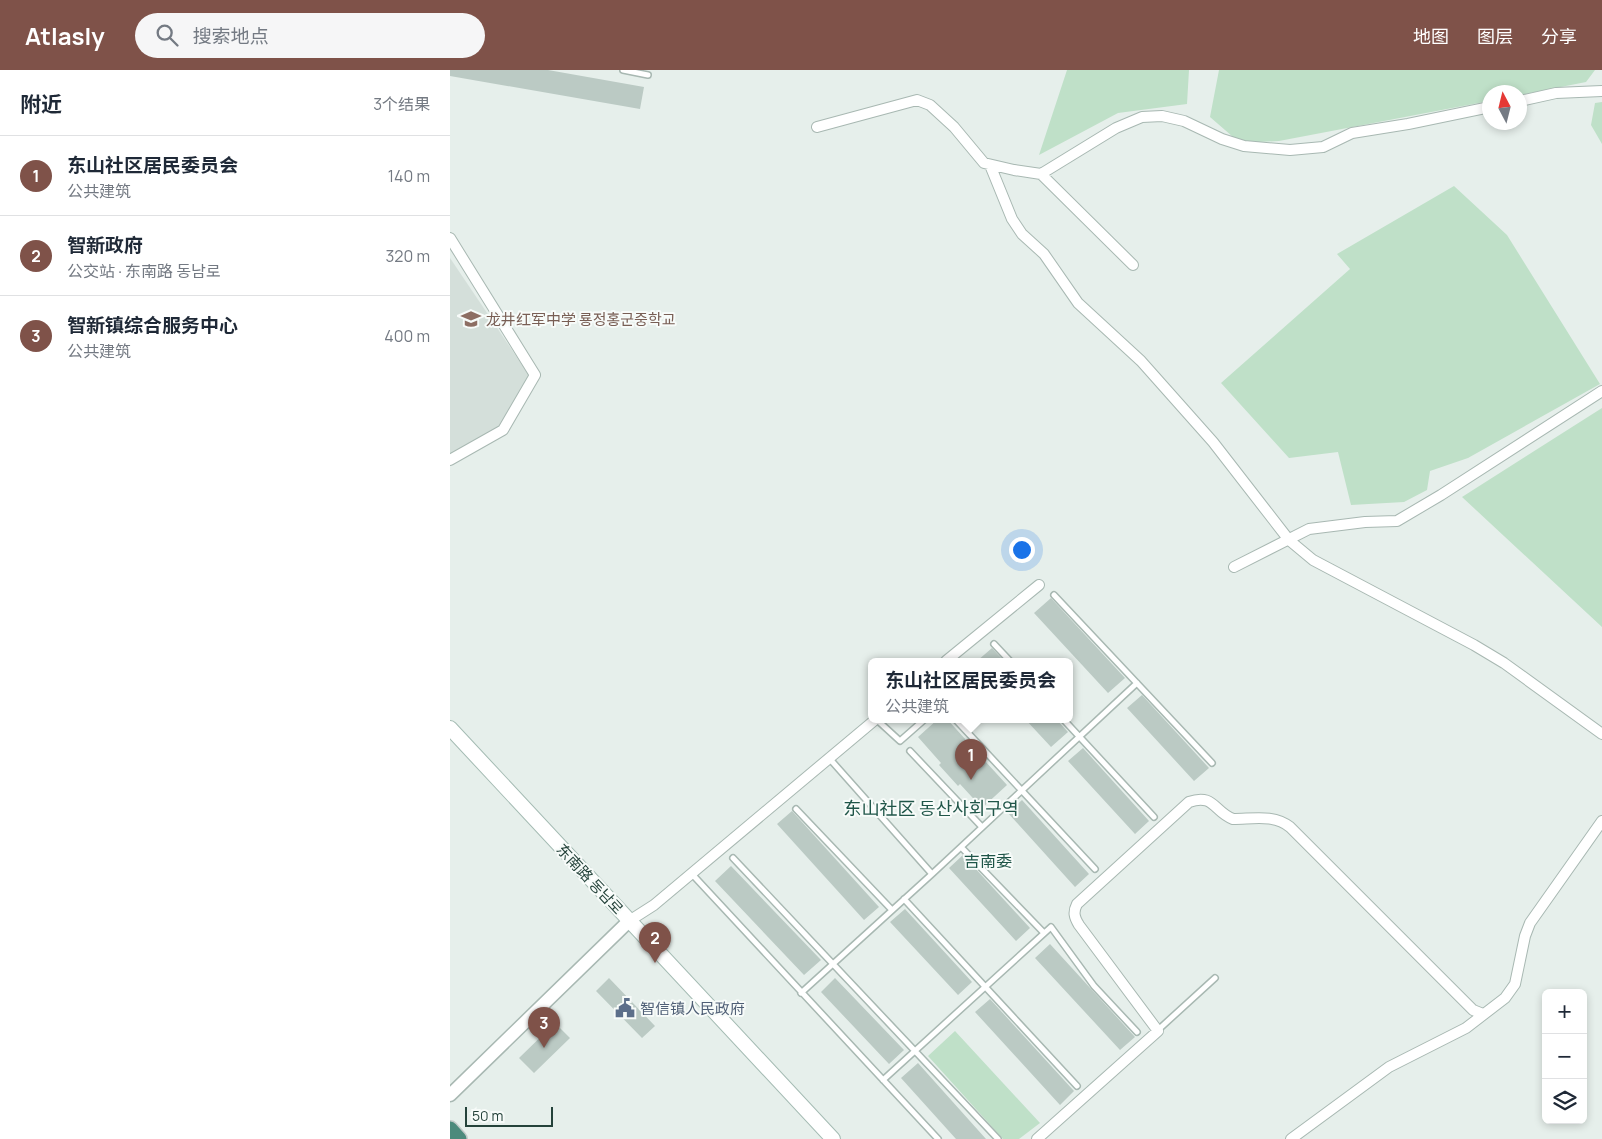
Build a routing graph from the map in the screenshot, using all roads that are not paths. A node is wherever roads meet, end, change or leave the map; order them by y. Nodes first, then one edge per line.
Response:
1 (623, 70) edge
2 (648, 75) dead end
3 (1602, 91) edge
4 (1527, 100) edge
5 (1482, 109) edge
6 (817, 127) dead end
7 (990, 165) junction
8 (1041, 174) junction
9 (450, 238) edge
10 (1133, 265) dead end
11 (1602, 391) edge
12 (450, 460) edge
13 (1289, 540) junction
14 (1234, 567) dead end
15 (1039, 585) dead end
16 (1054, 595) dead end
17 (994, 644) dead end
18 (950, 658) edge
19 (1007, 658) edge
20 (1137, 683) junction
21 (871, 723) edge
22 (880, 723) edge
23 (921, 723) edge
24 (960, 723) edge
25 (1067, 723) edge
26 (450, 728) edge
27 (1602, 734) edge
28 (1080, 737) junction
29 (910, 751) dead end
30 (829, 758) junction
31 (1212, 763) dead end
32 (1022, 790) junction
33 (796, 809) dead end
34 (1154, 817) dead end
35 (1602, 821) edge
36 (982, 827) junction
37 (961, 847) junction
38 (734, 858) dead end
39 (1094, 869) dead end
40 (691, 873) junction
41 (932, 874) junction
42 (904, 899) junction
43 (892, 910) junction
44 (629, 921) junction
45 (1044, 933) junction
46 (833, 964) junction
47 (1216, 978) dead end
48 (985, 987) junction
49 (801, 992) junction
50 (1483, 1014) junction
51 (1158, 1031) junction
52 (1137, 1032) dead end
53 (915, 1051) junction
54 (883, 1080) junction
55 (1077, 1086) dead end
56 (450, 1095) edge
57 (450, 1129) edge
58 (459, 1139) edge
59 (834, 1139) edge
60 (938, 1139) edge
61 (998, 1139) edge
62 (1037, 1139) edge
63 (1291, 1139) edge

1 - 2 lane
3 - 4 street
5 - 8 street
6 - 7 street
7 - 8 street
7 - 13 street
8 - 10 street
9 - 12 street
11 - 13 street
13 - 14 street
13 - 27 street
15 - 18 street
16 - 20 lane
17 - 19 lane
20 - 28 lane
20 - 31 lane
21 - 30 street
22 - 23 lane
24 - 32 lane
25 - 28 lane
26 - 44 main road, 东南路 동남로
28 - 32 lane
28 - 34 lane
29 - 36 lane
30 - 40 street
30 - 41 lane
32 - 36 lane
32 - 39 lane
33 - 43 lane
35 - 50 street
36 - 37 lane
37 - 41 lane
37 - 45 lane
38 - 46 lane
40 - 44 street
40 - 49 lane
41 - 42 lane
42 - 43 lane
42 - 48 lane
43 - 46 lane
44 - 56 street
44 - 59 main road, 东南路 동남로
45 - 48 lane
45 - 52 lane
46 - 49 lane
46 - 53 lane
47 - 51 lane
48 - 53 lane
48 - 55 lane
49 - 54 lane
50 - 51 street
50 - 63 street
51 - 62 street
53 - 54 lane
53 - 61 lane
54 - 60 lane
57 - 58 highway

